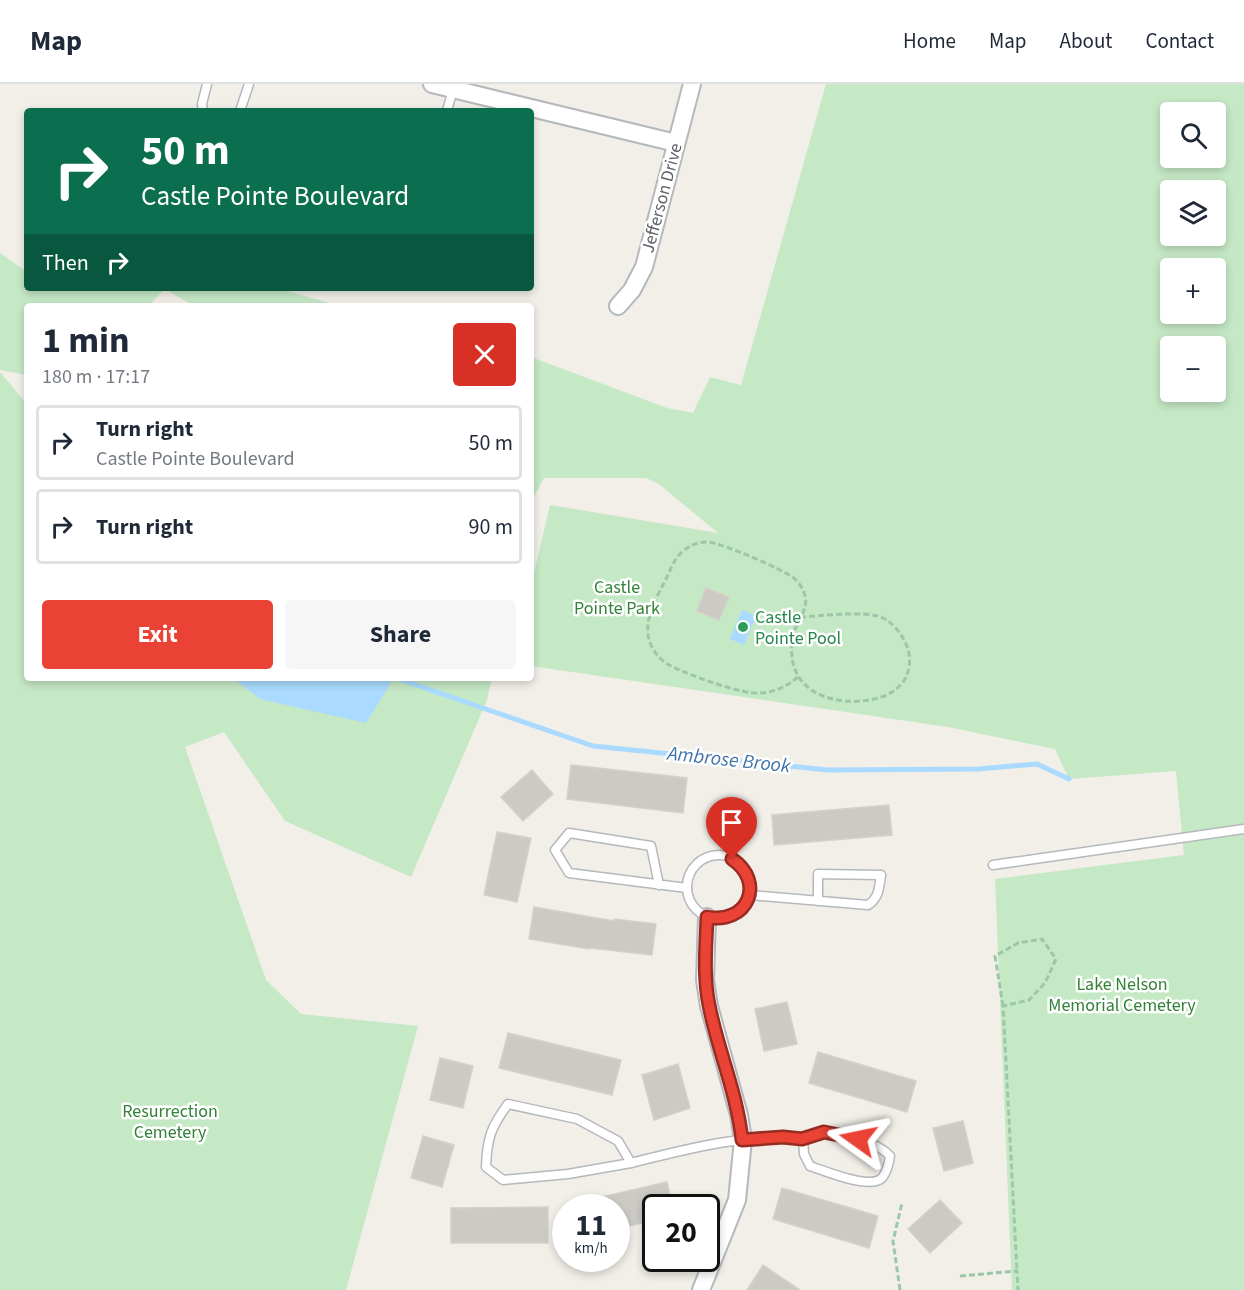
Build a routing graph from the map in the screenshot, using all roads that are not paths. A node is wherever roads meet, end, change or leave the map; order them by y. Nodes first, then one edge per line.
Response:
1 (207, 84) edge
2 (249, 84) edge
3 (432, 84) edge
4 (692, 84) edge
5 (453, 89) junction
6 (493, 106) edge
7 (203, 108) edge
8 (241, 108) edge
9 (448, 108) edge
10 (534, 114) edge
11 (676, 143) junction
12 (618, 306) dead end
13 (1244, 829) edge
14 (993, 865) dead end
15 (659, 885) junction
16 (687, 888) junction
17 (750, 895) junction
18 (818, 901) junction
19 (707, 917) junction
20 (802, 1139) junction
21 (742, 1140) junction
22 (631, 1163) junction
23 (702, 1290) edge

1 - 7 lane
2 - 8 lane
3 - 5 street
4 - 11 street, Jefferson Drive
5 - 6 street
5 - 9 lane
10 - 11 street
11 - 12 street, Jefferson Drive
13 - 14 lane
15 - 15 lane
15 - 16 lane
16 - 17 lane
16 - 19 lane
17 - 18 lane
17 - 19 lane
18 - 18 lane
19 - 21 street
20 - 20 lane
20 - 21 lane
21 - 22 lane
21 - 23 street
22 - 22 lane

